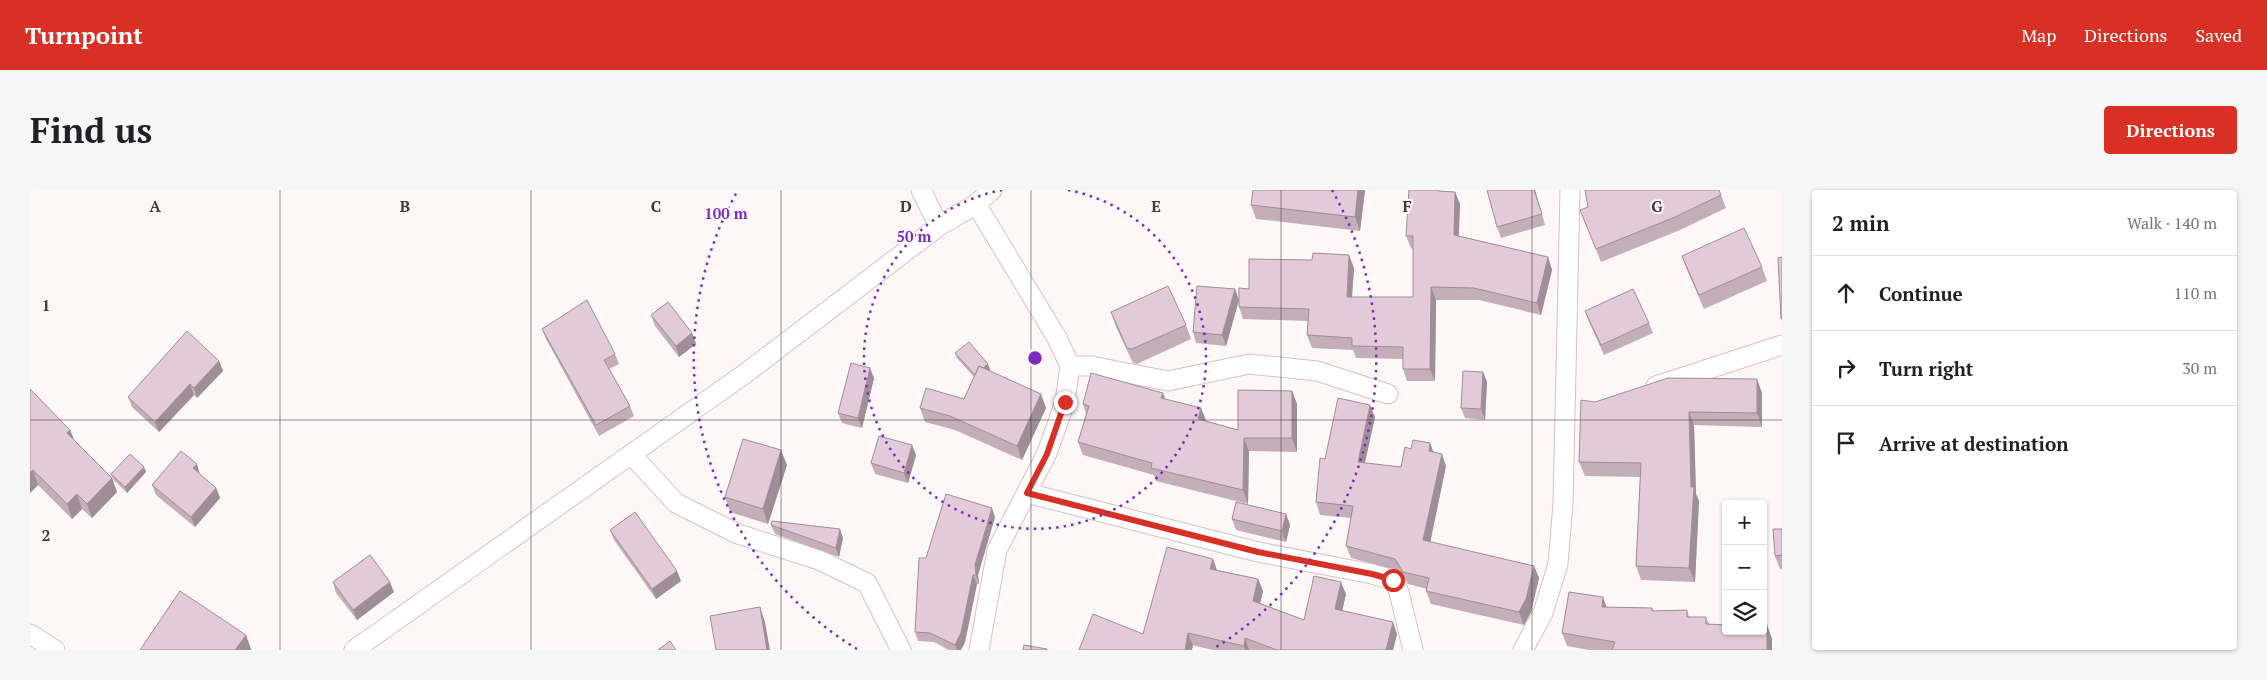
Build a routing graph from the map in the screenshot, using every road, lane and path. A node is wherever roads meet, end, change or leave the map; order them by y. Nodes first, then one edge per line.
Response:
1 (921, 190) edge
2 (992, 190) edge
3 (1570, 190) edge
4 (976, 204) junction
5 (939, 226) junction
6 (1782, 345) edge
7 (1070, 366) junction
8 (1635, 393) edge
9 (1388, 394) dead end
10 (631, 454) junction
11 (1027, 493) junction
12 (30, 634) edge
13 (55, 650) edge
14 (354, 650) edge
15 (901, 650) edge
16 (979, 650) edge
17 (1413, 650) edge
18 (1523, 650) edge

1 - 5 street
2 - 4 street
3 - 18 street
4 - 5 street
4 - 7 street
5 - 10 street
6 - 8 street
7 - 9 street
7 - 11 street
10 - 14 street
10 - 15 street
11 - 16 street
11 - 17 street
12 - 13 street

